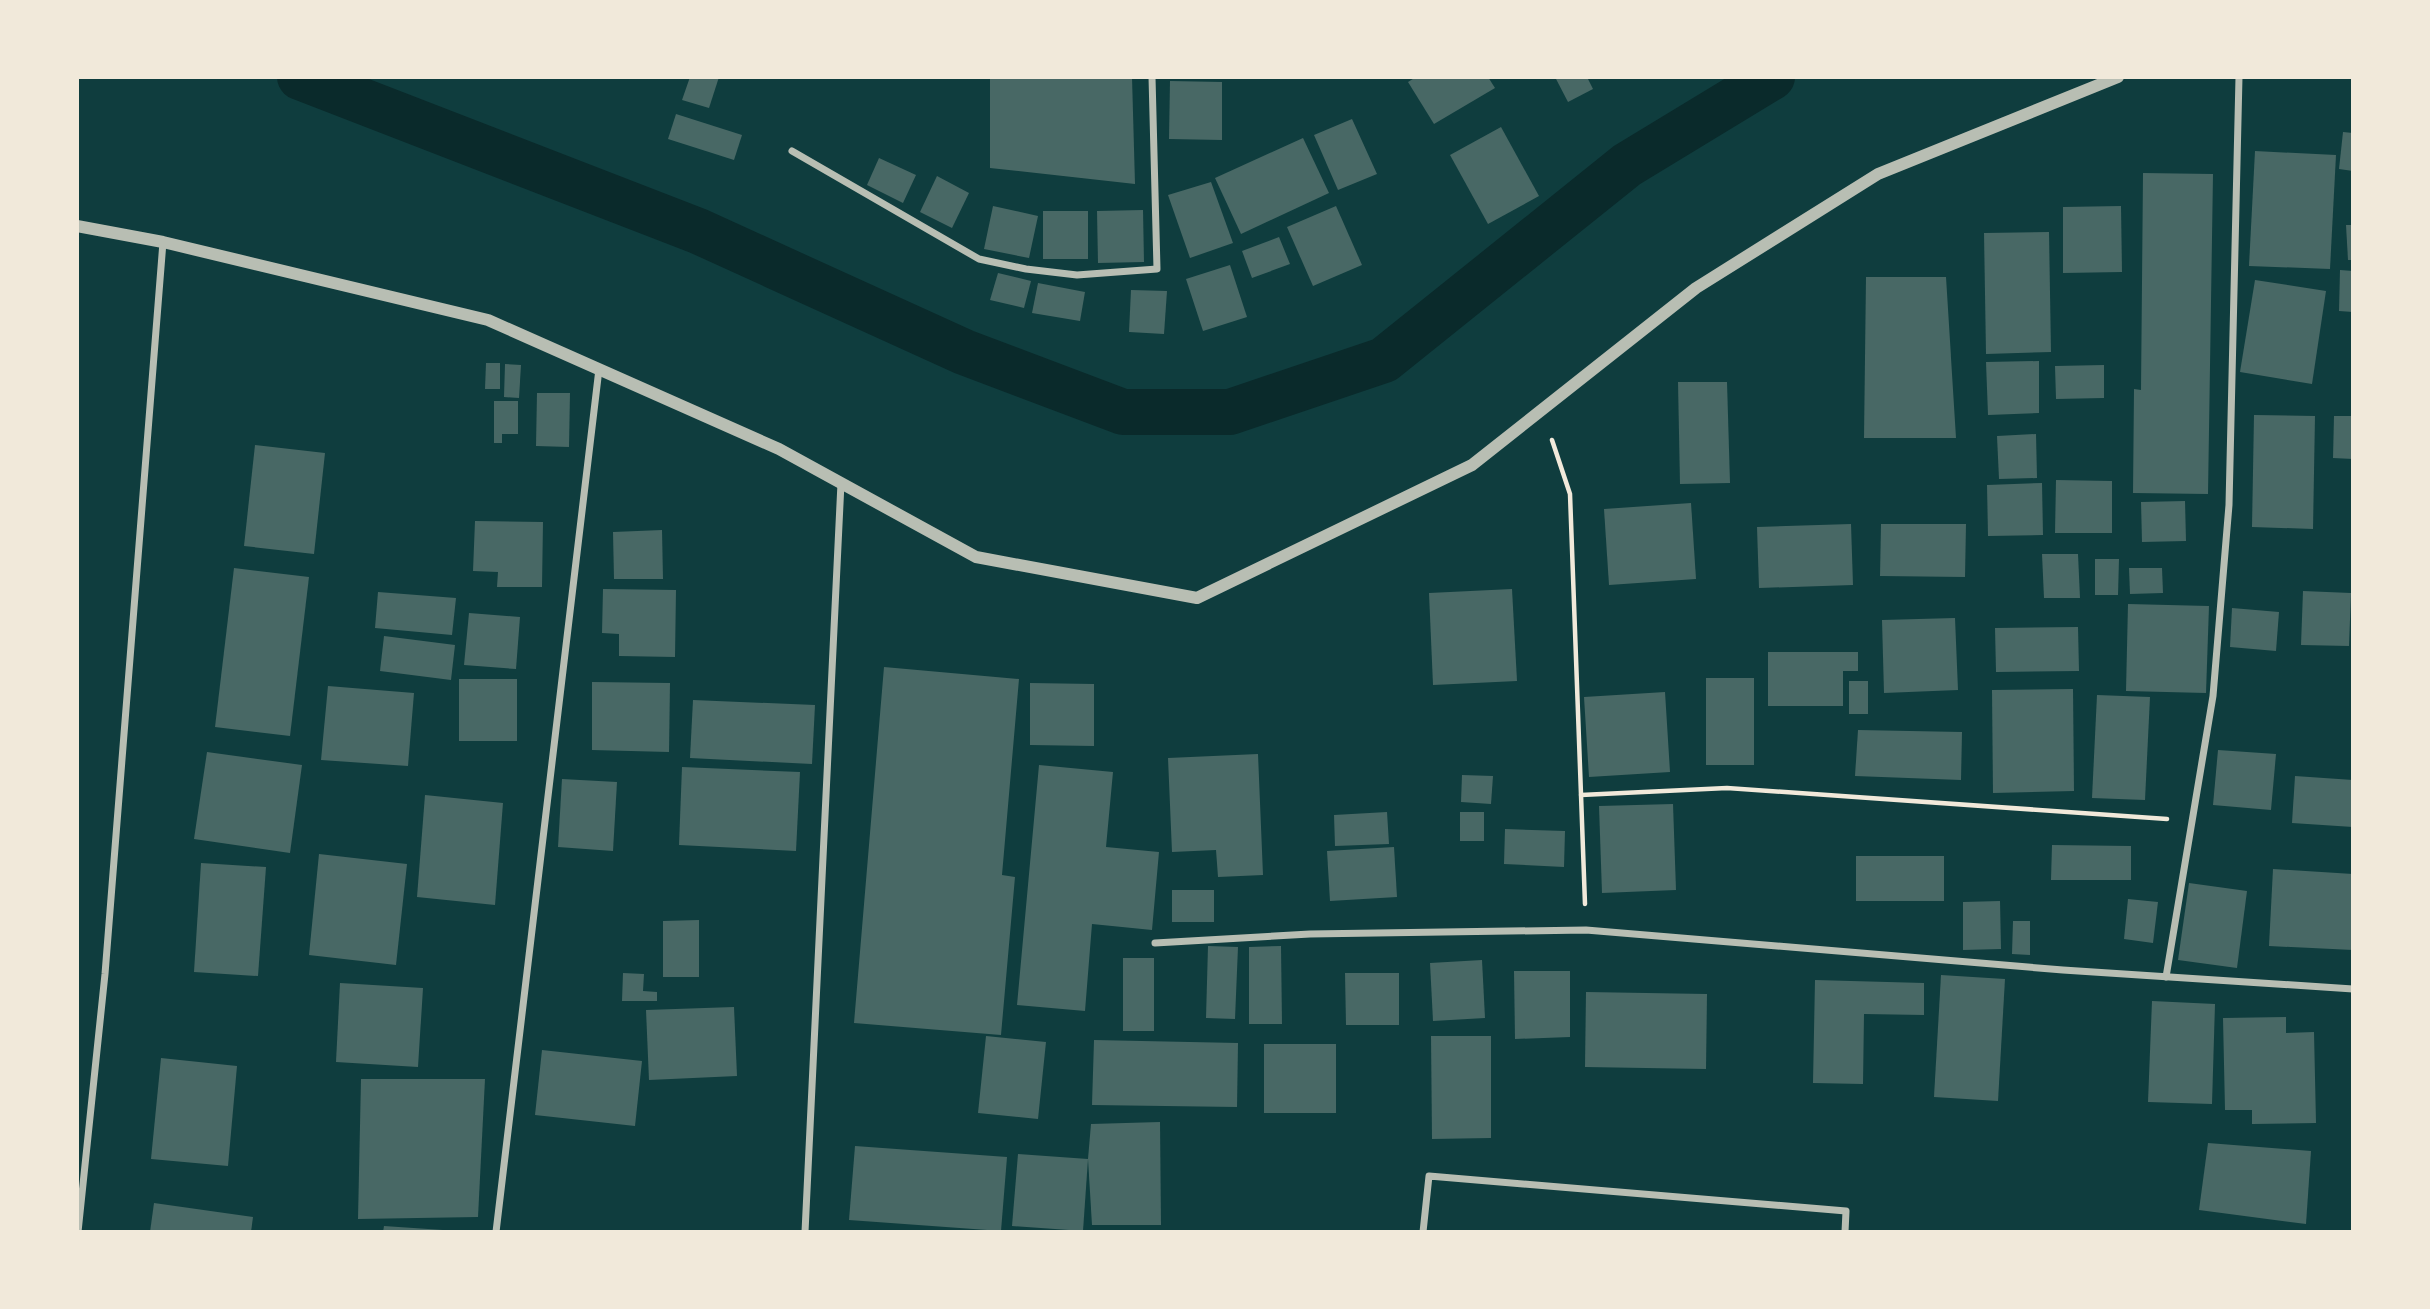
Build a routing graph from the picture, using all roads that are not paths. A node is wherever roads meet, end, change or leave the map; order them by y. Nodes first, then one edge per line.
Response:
1 (1152, 77) edge
2 (2118, 77) edge
3 (2239, 77) edge
4 (792, 151) dead end
5 (77, 226) edge
6 (163, 242) junction
7 (599, 369) junction
8 (841, 483) junction
9 (1155, 943) dead end
10 (2166, 977) junction
11 (2353, 989) edge
12 (78, 1232) edge
13 (496, 1232) edge
14 (805, 1232) edge
15 (1423, 1232) edge
16 (1845, 1232) edge

1 - 4 street
2 - 8 street
3 - 10 street
5 - 6 street
6 - 7 street
6 - 12 street
7 - 8 street
7 - 13 street
8 - 14 street
9 - 10 street
10 - 11 street
15 - 16 street

